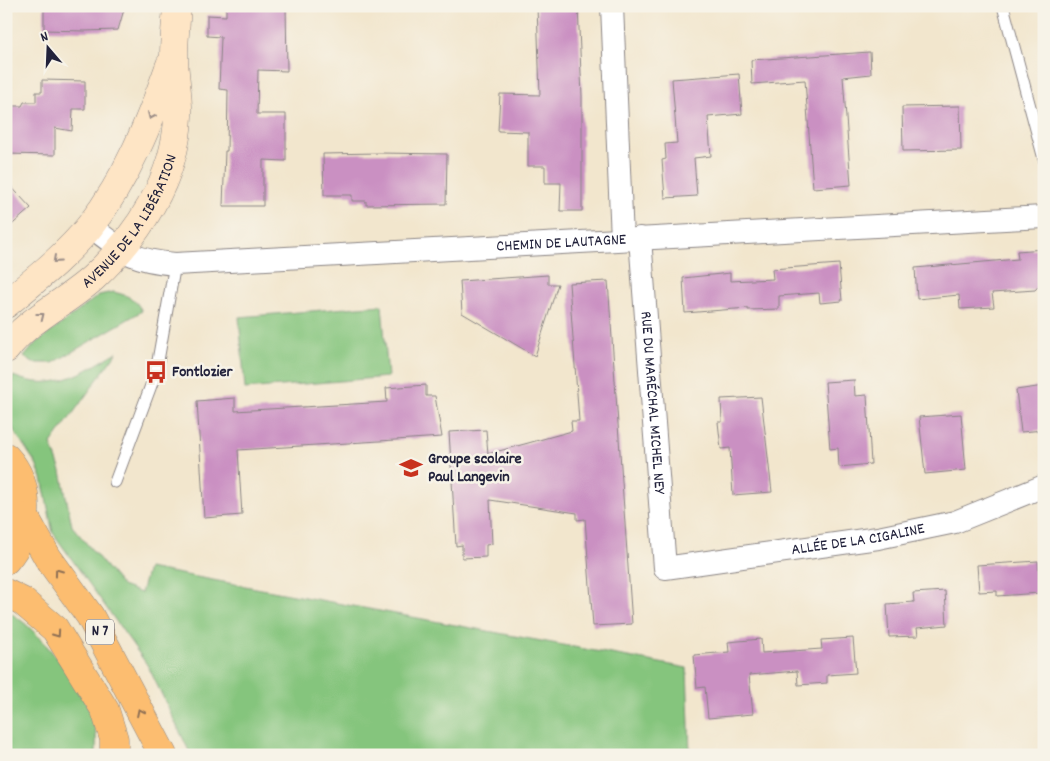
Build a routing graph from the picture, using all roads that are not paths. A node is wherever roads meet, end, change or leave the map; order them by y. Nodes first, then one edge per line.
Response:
1 (177, 6) edge
2 (612, 6) edge
3 (1003, 6) edge
4 (174, 54) junction
5 (1044, 159) edge
6 (1044, 217) edge
7 (90, 226) junction
8 (631, 239) junction
9 (121, 250) junction
10 (175, 264) junction
11 (6, 304) edge
12 (6, 349) edge
13 (6, 457) edge
14 (114, 482) dead end
15 (1044, 486) edge
16 (25, 517) junction
17 (6, 560) edge
18 (665, 568) joint
19 (6, 593) edge
20 (114, 755) edge
21 (163, 755) edge

1 - 4 main road, AVENUE DE LA LIBÉRATION
2 - 8 street, RUE DU MARÉCHAL MICHEL NEY
3 - 5 lane
4 -> 7 main road, AVENUE DE LA LIBÉRATION
4 - 9 main road, AVENUE DE LA LIBÉRATION
6 - 8 street, CHEMIN DE LAUTAGNE
7 - 9 street, CHEMIN DE LAUTAGNE
7 -> 11 main road, AVENUE DE LA LIBÉRATION
8 - 10 street, CHEMIN DE LAUTAGNE
8 - 18 street, RUE DU MARÉCHAL MICHEL NEY
9 - 10 street, CHEMIN DE LAUTAGNE
12 -> 9 main road, AVENUE DE LA LIBÉRATION
10 - 14 lane
13 - 16 main road
15 - 18 street, ALLÉE DE LA CIGALINE
16 - 17 main road
21 -> 16 main road, N 7
19 -> 20 main road

